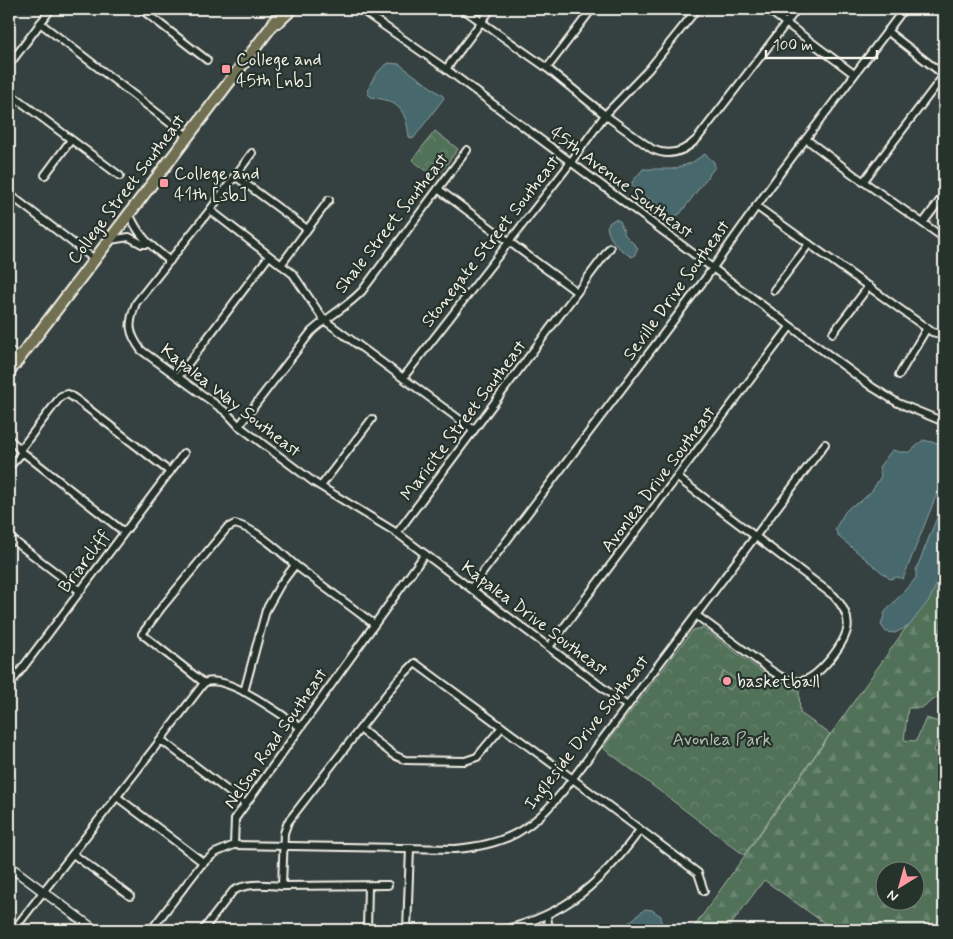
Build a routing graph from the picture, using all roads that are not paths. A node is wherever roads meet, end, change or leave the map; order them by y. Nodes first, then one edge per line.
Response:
1 (51, 9) edge
2 (141, 9) edge
3 (282, 9) edge
4 (292, 9) edge
5 (360, 9) edge
6 (464, 9) edge
7 (491, 9) edge
8 (592, 9) edge
9 (697, 9) edge
10 (767, 9) edge
11 (797, 9) edge
12 (904, 9) edge
13 (481, 22) junction
14 (40, 23) junction
15 (786, 23) junction
16 (271, 27) junction
17 (887, 31) junction
18 (207, 60) dead end
19 (9, 65) edge
20 (547, 68) junction
21 (446, 69) junction
22 (854, 74) junction
23 (944, 75) edge
24 (9, 93) edge
25 (605, 115) junction
26 (187, 136) junction
27 (806, 139) junction
28 (71, 140) junction
29 (467, 150) dead end
30 (252, 153) dead end
31 (570, 162) junction
32 (45, 175) dead end
33 (120, 176) dead end
34 (235, 176) junction
35 (863, 182) junction
36 (438, 189) junction
37 (9, 194) edge
38 (944, 195) edge
39 (329, 200) dead end
40 (756, 206) junction
41 (210, 210) junction
42 (129, 213) junction
43 (923, 223) junction
44 (307, 229) junction
45 (944, 238) edge
46 (109, 240) junction
47 (508, 242) junction
48 (148, 244) junction
49 (809, 244) junction
50 (610, 248) dead end
51 (269, 256) junction
52 (94, 259) junction
53 (170, 261) junction
54 (281, 265) junction
55 (712, 268) junction
56 (869, 286) junction
57 (774, 290) dead end
58 (577, 292) junction
59 (324, 320) junction
60 (790, 328) junction
61 (927, 328) junction
62 (833, 333) dead end
63 (944, 335) edge
64 (9, 350) edge
65 (20, 358) junction
66 (9, 372) edge
67 (899, 375) dead end
68 (178, 377) junction
69 (403, 378) junction
70 (372, 419) dead end
71 (944, 422) edge
72 (239, 426) junction
73 (474, 430) junction
74 (9, 439) edge
75 (825, 444) dead end
76 (21, 452) junction
77 (184, 453) dead end
78 (9, 467) edge
79 (170, 472) junction
80 (678, 478) junction
81 (318, 485) junction
82 (124, 532) junction
83 (397, 533) junction
84 (755, 536) junction
85 (9, 537) edge
86 (425, 554) junction
87 (295, 565) junction
88 (471, 588) junction
89 (80, 591) junction
90 (696, 615) junction
91 (374, 624) junction
92 (549, 647) junction
93 (204, 682) junction
94 (9, 686) edge
95 (244, 692) junction
96 (627, 706) junction
97 (502, 726) junction
98 (300, 727) junction
99 (360, 730) junction
100 (159, 742) junction
101 (572, 778) junction
102 (117, 798) junction
103 (246, 804) junction
104 (640, 830) junction
105 (234, 845) junction
106 (284, 846) junction
107 (410, 848) junction
108 (73, 854) junction
109 (204, 863) junction
110 (9, 866) edge
111 (388, 885) dead end
112 (282, 886) junction
113 (368, 886) junction
114 (704, 891) dead end
115 (43, 892) junction
116 (130, 896) dead end
117 (547, 916) junction
118 (17, 930) edge
119 (95, 930) edge
120 (151, 930) edge
121 (203, 930) edge
122 (367, 930) edge
123 (407, 930) edge
124 (503, 930) edge
125 (549, 930) edge

1 - 14 street
2 - 18 street
3 - 16 main road, College Street Southeast
4 - 16 main road, College Street Southeast
5 - 21 street, 45th Avenue Southeast
6 - 13 street
7 - 13 street
8 - 20 street
9 - 25 street, Stonegate Street Southeast
10 - 15 street
11 - 15 street
12 - 17 street, Seville Drive Southeast
13 - 20 street
13 - 21 street
14 - 19 street
14 - 26 street
15 - 22 street
15 - 25 street
16 - 26 main road, College Street Southeast
17 - 22 street, Seville Drive Southeast
17 - 23 street
20 - 25 street
21 - 31 street, 45th Avenue Southeast
22 - 27 street, Seville Drive Southeast
23 - 35 street
24 - 28 street
25 - 31 street, Stonegate Street Southeast
26 - 42 main road, College Street Southeast
27 - 35 street
27 - 40 street, Seville Drive Southeast
28 - 32 street
28 - 33 street
29 - 36 street, Shale Street Southeast
30 - 34 street
31 - 47 street, Stonegate Street Southeast
31 - 55 street, 45th Avenue Southeast
34 - 41 street
34 - 44 street
35 - 43 street
36 - 47 street
36 - 59 street, Shale Street Southeast
37 - 52 street
38 - 43 street
39 - 44 street
40 - 49 street
40 - 55 street, Seville Drive Southeast
41 - 51 street
41 - 53 street
42 - 46 main road, College Street Southeast
42 - 48 street
43 - 45 street
44 - 54 street
46 - 48 street
46 - 52 main road, College Street Southeast
47 - 58 street
47 - 69 street, Stonegate Street Southeast
48 - 53 street
49 - 56 street
49 - 57 street
50 - 58 street, Maricite Street Southeast
51 - 54 street
51 - 68 street
52 - 65 main road, College Street Southeast
53 - 68 street, Kapalea Way Southeast
54 - 59 street
55 - 60 street, 45th Avenue Southeast
55 - 88 street, Seville Drive Southeast
56 - 61 street
56 - 62 street
58 - 73 street, Maricite Street Southeast
59 - 69 street
59 - 72 street, Shale Street Southeast
60 - 71 street, 45th Avenue Southeast
60 - 80 street, Avonlea Drive Southeast
61 - 63 street
61 - 67 street
64 - 65 street
65 - 66 main road, College Street Southeast
68 - 72 street, Kapalea Way Southeast
69 - 73 street
70 - 81 street
72 - 81 street, Kapalea Way Southeast
73 - 83 street, Maricite Street Southeast
74 - 76 street
75 - 84 street, Ingleside Drive Southeast
76 - 78 street
76 - 79 street
76 - 82 street
77 - 79 street, Briarcliff
79 - 82 street, Briarcliff
80 - 84 street
80 - 92 street, Avonlea Drive Southeast
81 - 83 street
82 - 89 street, Briarcliff
83 - 86 street, Kapalea Drive Southeast
84 - 90 street, Ingleside Drive Southeast
84 - 90 street
85 - 89 street
86 - 88 street, Kapalea Drive Southeast
86 - 91 street, Nelson Road Southeast
87 - 91 street
87 - 93 street
87 - 95 street
88 - 92 street, Kapalea Drive Southeast
89 - 94 street, Briarcliff
90 - 96 street, Ingleside Drive Southeast
91 - 98 street, Nelson Road Southeast
92 - 96 street, Kapalea Drive Southeast
93 - 95 street
93 - 100 street
95 - 98 street
96 - 101 street, Ingleside Drive Southeast
97 - 99 street
97 - 99 street
97 - 101 street
98 - 103 street, Nelson Road Southeast
99 - 106 street
100 - 102 street
100 - 103 street
101 - 104 street
101 - 107 street, Ingleside Drive Southeast
102 - 108 street
102 - 109 street
103 - 105 street, Nelson Road Southeast
104 - 114 street
104 - 117 street
105 - 106 street, Ingleside Drive Southeast
105 - 109 street
106 - 107 street, Ingleside Drive Southeast
106 - 112 street
107 - 123 street
108 - 115 street
108 - 116 street
109 - 120 street
110 - 115 street
111 - 113 street
112 - 113 street
112 - 121 street
113 - 122 street
115 - 118 street
115 - 119 street
117 - 124 street
117 - 125 street

